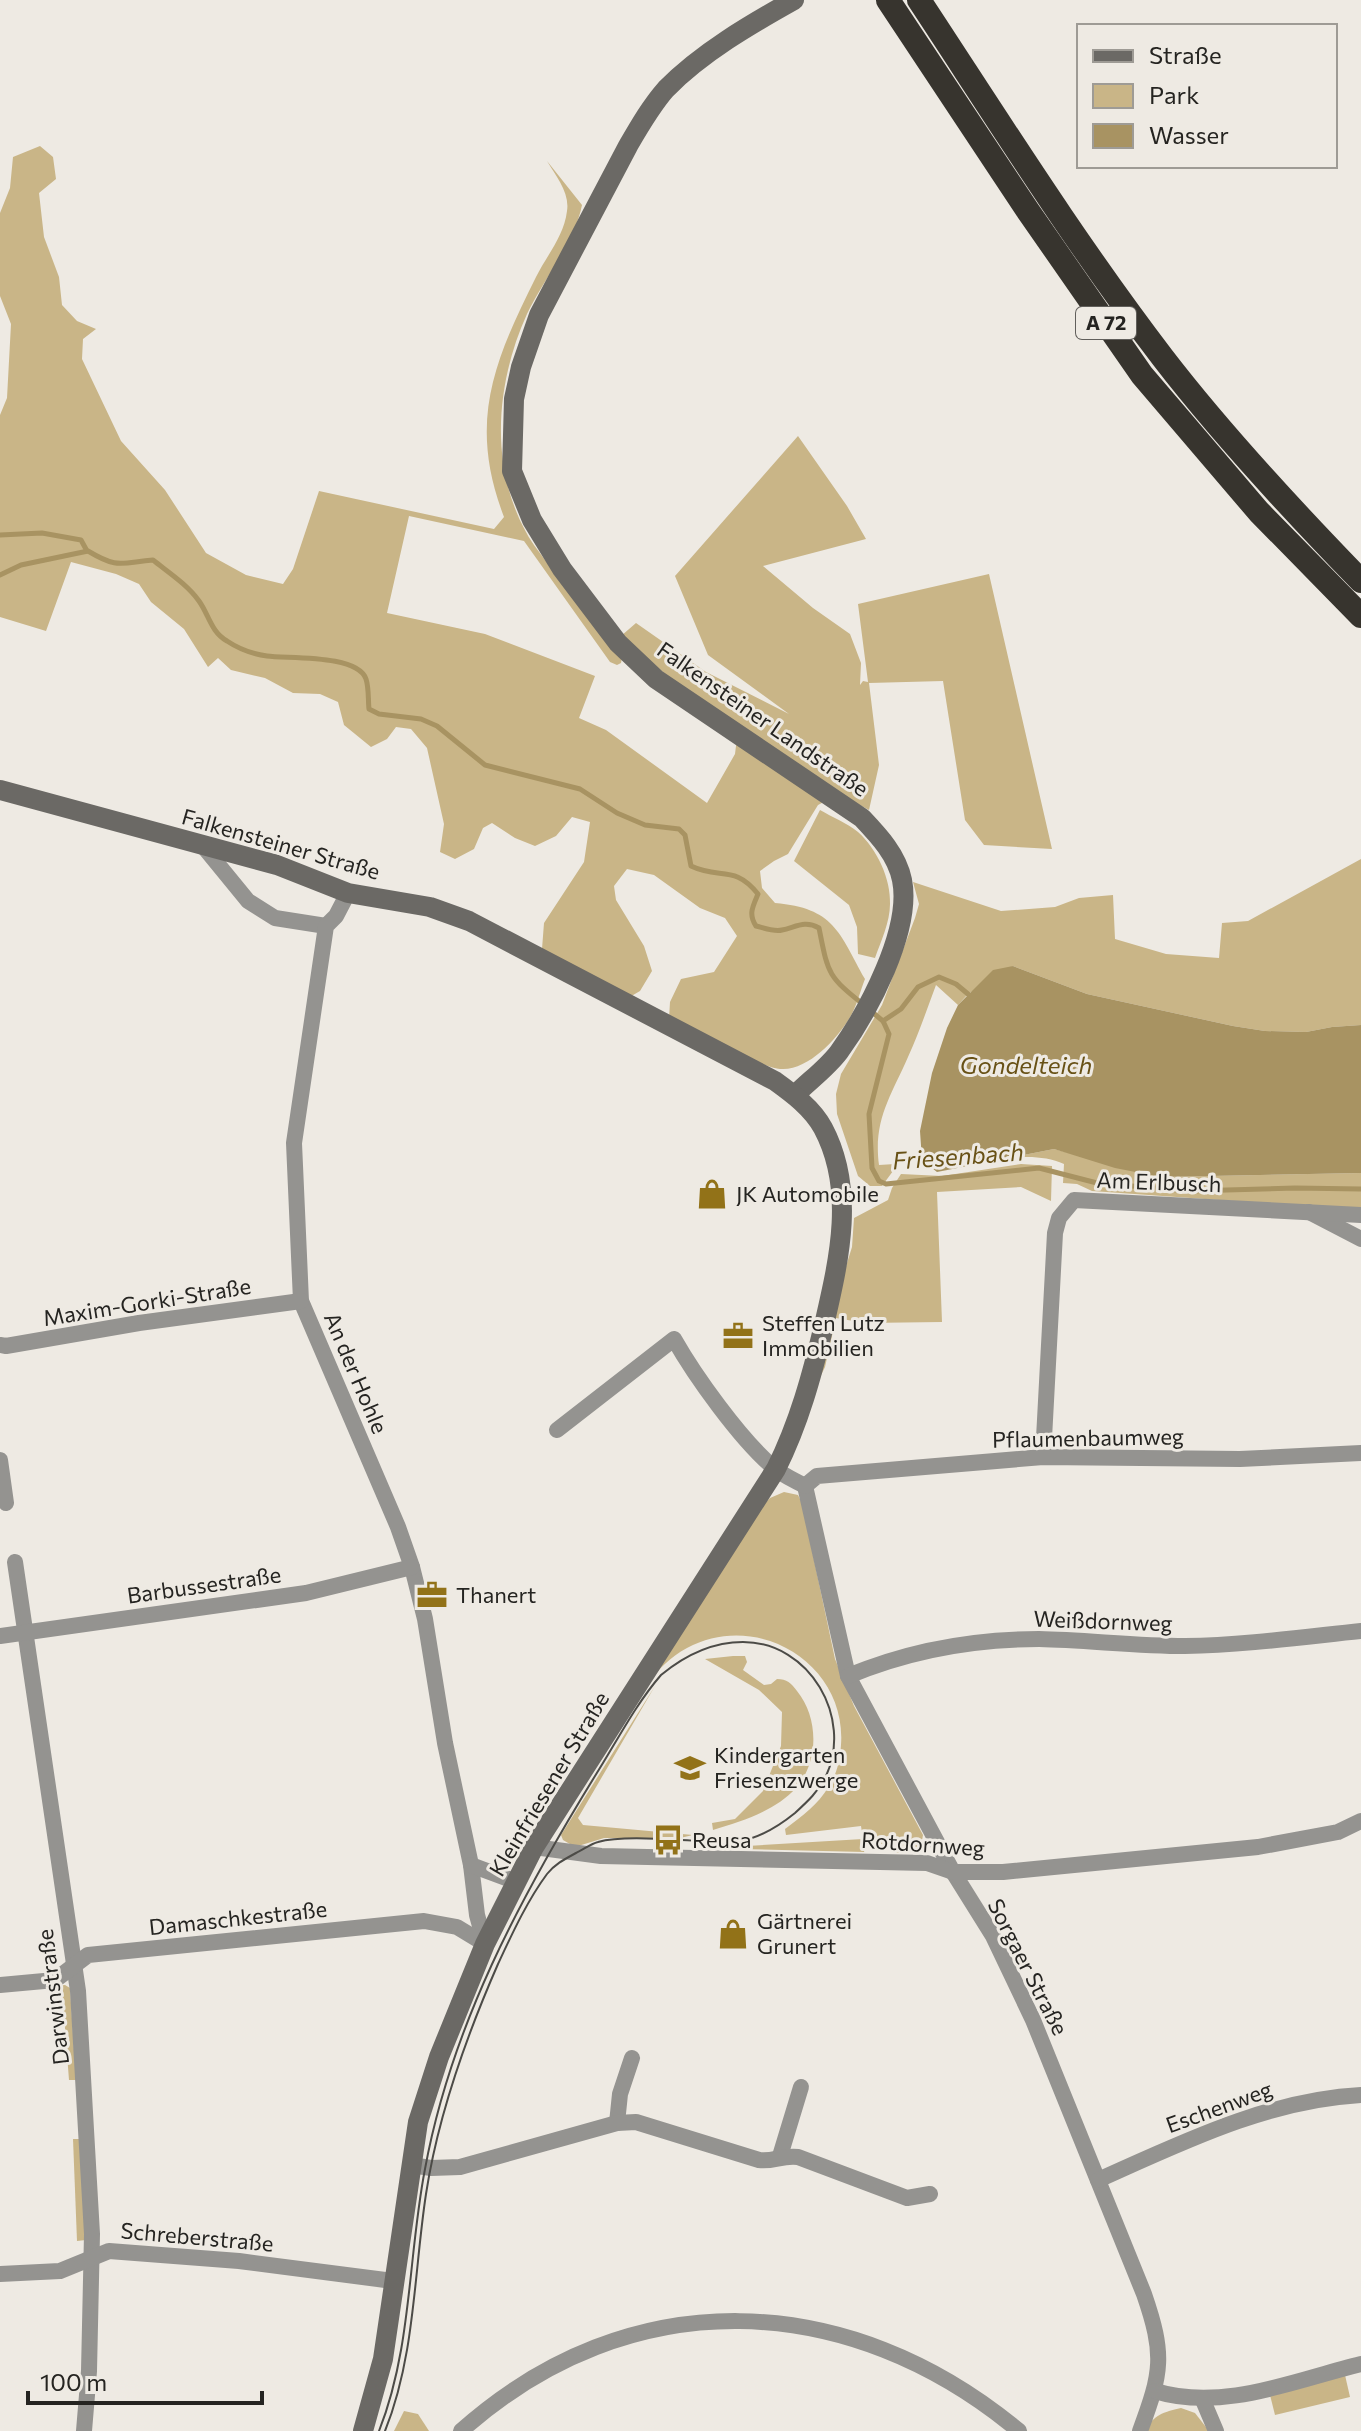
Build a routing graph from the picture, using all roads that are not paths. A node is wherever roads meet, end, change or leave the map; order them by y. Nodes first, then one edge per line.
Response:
1 (794, 0) edge
2 (888, 0) edge
3 (919, 0) edge
4 (1361, 581) edge
5 (1361, 616) edge
6 (0, 790) edge
7 (203, 846) junction
8 (348, 893) junction
9 (326, 926) junction
10 (795, 1095) junction
11 (1305, 1210) junction
12 (1361, 1215) edge
13 (1361, 1239) edge
14 (301, 1301) junction
15 (0, 1345) edge
16 (557, 1430) dead end
17 (1361, 1453) edge
18 (1043, 1457) junction
19 (0, 1460) edge
20 (776, 1469) junction
21 (805, 1486) junction
22 (6, 1503) dead end
23 (15, 1562) dead end
24 (412, 1567) junction
25 (1361, 1631) edge
26 (26, 1633) junction
27 (0, 1636) edge
28 (848, 1676) junction
29 (1358, 1825) edge
30 (534, 1847) junction
31 (471, 1865) junction
32 (953, 1872) junction
33 (517, 1882) junction
34 (485, 1944) junction
35 (73, 1968) junction
36 (0, 1985) edge
37 (632, 2058) dead end
38 (801, 2087) dead end
39 (1361, 2095) edge
40 (617, 2123) junction
41 (780, 2156) junction
42 (411, 2165) junction
43 (1098, 2180) junction
44 (930, 2194) dead end
45 (90, 2259) junction
46 (0, 2274) edge
47 (393, 2281) junction
48 (1361, 2364) edge
49 (1155, 2391) junction
50 (1202, 2398) junction
51 (84, 2431) edge
52 (363, 2431) edge
53 (461, 2431) edge
54 (1019, 2431) edge
55 (1140, 2431) edge
56 (1216, 2431) edge

1 - 10 main road, Falkensteiner Landstraße
2 - 5 highway, A 72
3 - 4 highway, A 72
6 - 7 main road, Falkensteiner Straße
7 - 8 main road, Falkensteiner Straße
7 - 9 street
8 - 9 street, An der Hohle
8 - 10 main road, Falkensteiner Straße
9 - 14 street, An der Hohle
10 - 20 main road, Kleinfriesener Straße
11 - 12 street, Am Erlbusch
11 - 13 street
11 - 18 street, Am Erlbusch
14 - 15 street, Maxim-Gorki-Straße
14 - 24 street, An der Hohle
16 - 20 street
17 - 18 street, Pflaumenbaumweg
18 - 21 street, Pflaumenbaumweg
19 - 22 street
20 - 21 street
20 - 30 main road, Kleinfriesener Straße
21 - 28 street, Sorgaer Straße
23 - 26 street, Darwinstraße
24 - 26 street, Barbussestraße
24 - 31 street, An der Hohle
25 - 28 street, Weißdornweg
26 - 27 street, Barbussestraße
26 - 35 street, Darwinstraße
28 - 32 street, Sorgaer Straße
29 - 32 street, Rotdornweg
30 - 32 street, Rotdornweg
30 - 33 main road, Kleinfriesener Straße
31 - 33 street
31 - 34 street, An der Hohle
32 - 43 street, Sorgaer Straße
33 - 34 main road, Kleinfriesener Straße
34 - 35 street, Damaschkestraße
34 - 42 main road, Kleinfriesener Straße
35 - 36 street, Damaschkestraße
35 - 45 street, Darwinstraße
37 - 40 street
38 - 41 street
39 - 43 street, Eschenweg
40 - 41 street
40 - 42 street
41 - 44 street
42 - 47 main road, Kleinfriesener Straße
43 - 49 street, Sorgaer Straße
45 - 46 street, Schreberstraße
45 - 47 street, Schreberstraße
45 - 51 street, Darwinstraße
47 - 52 main road, Kleinfriesener Straße
48 - 50 street
49 - 50 street
49 - 55 street, Sorgaer Straße
50 - 56 street
53 - 54 street

